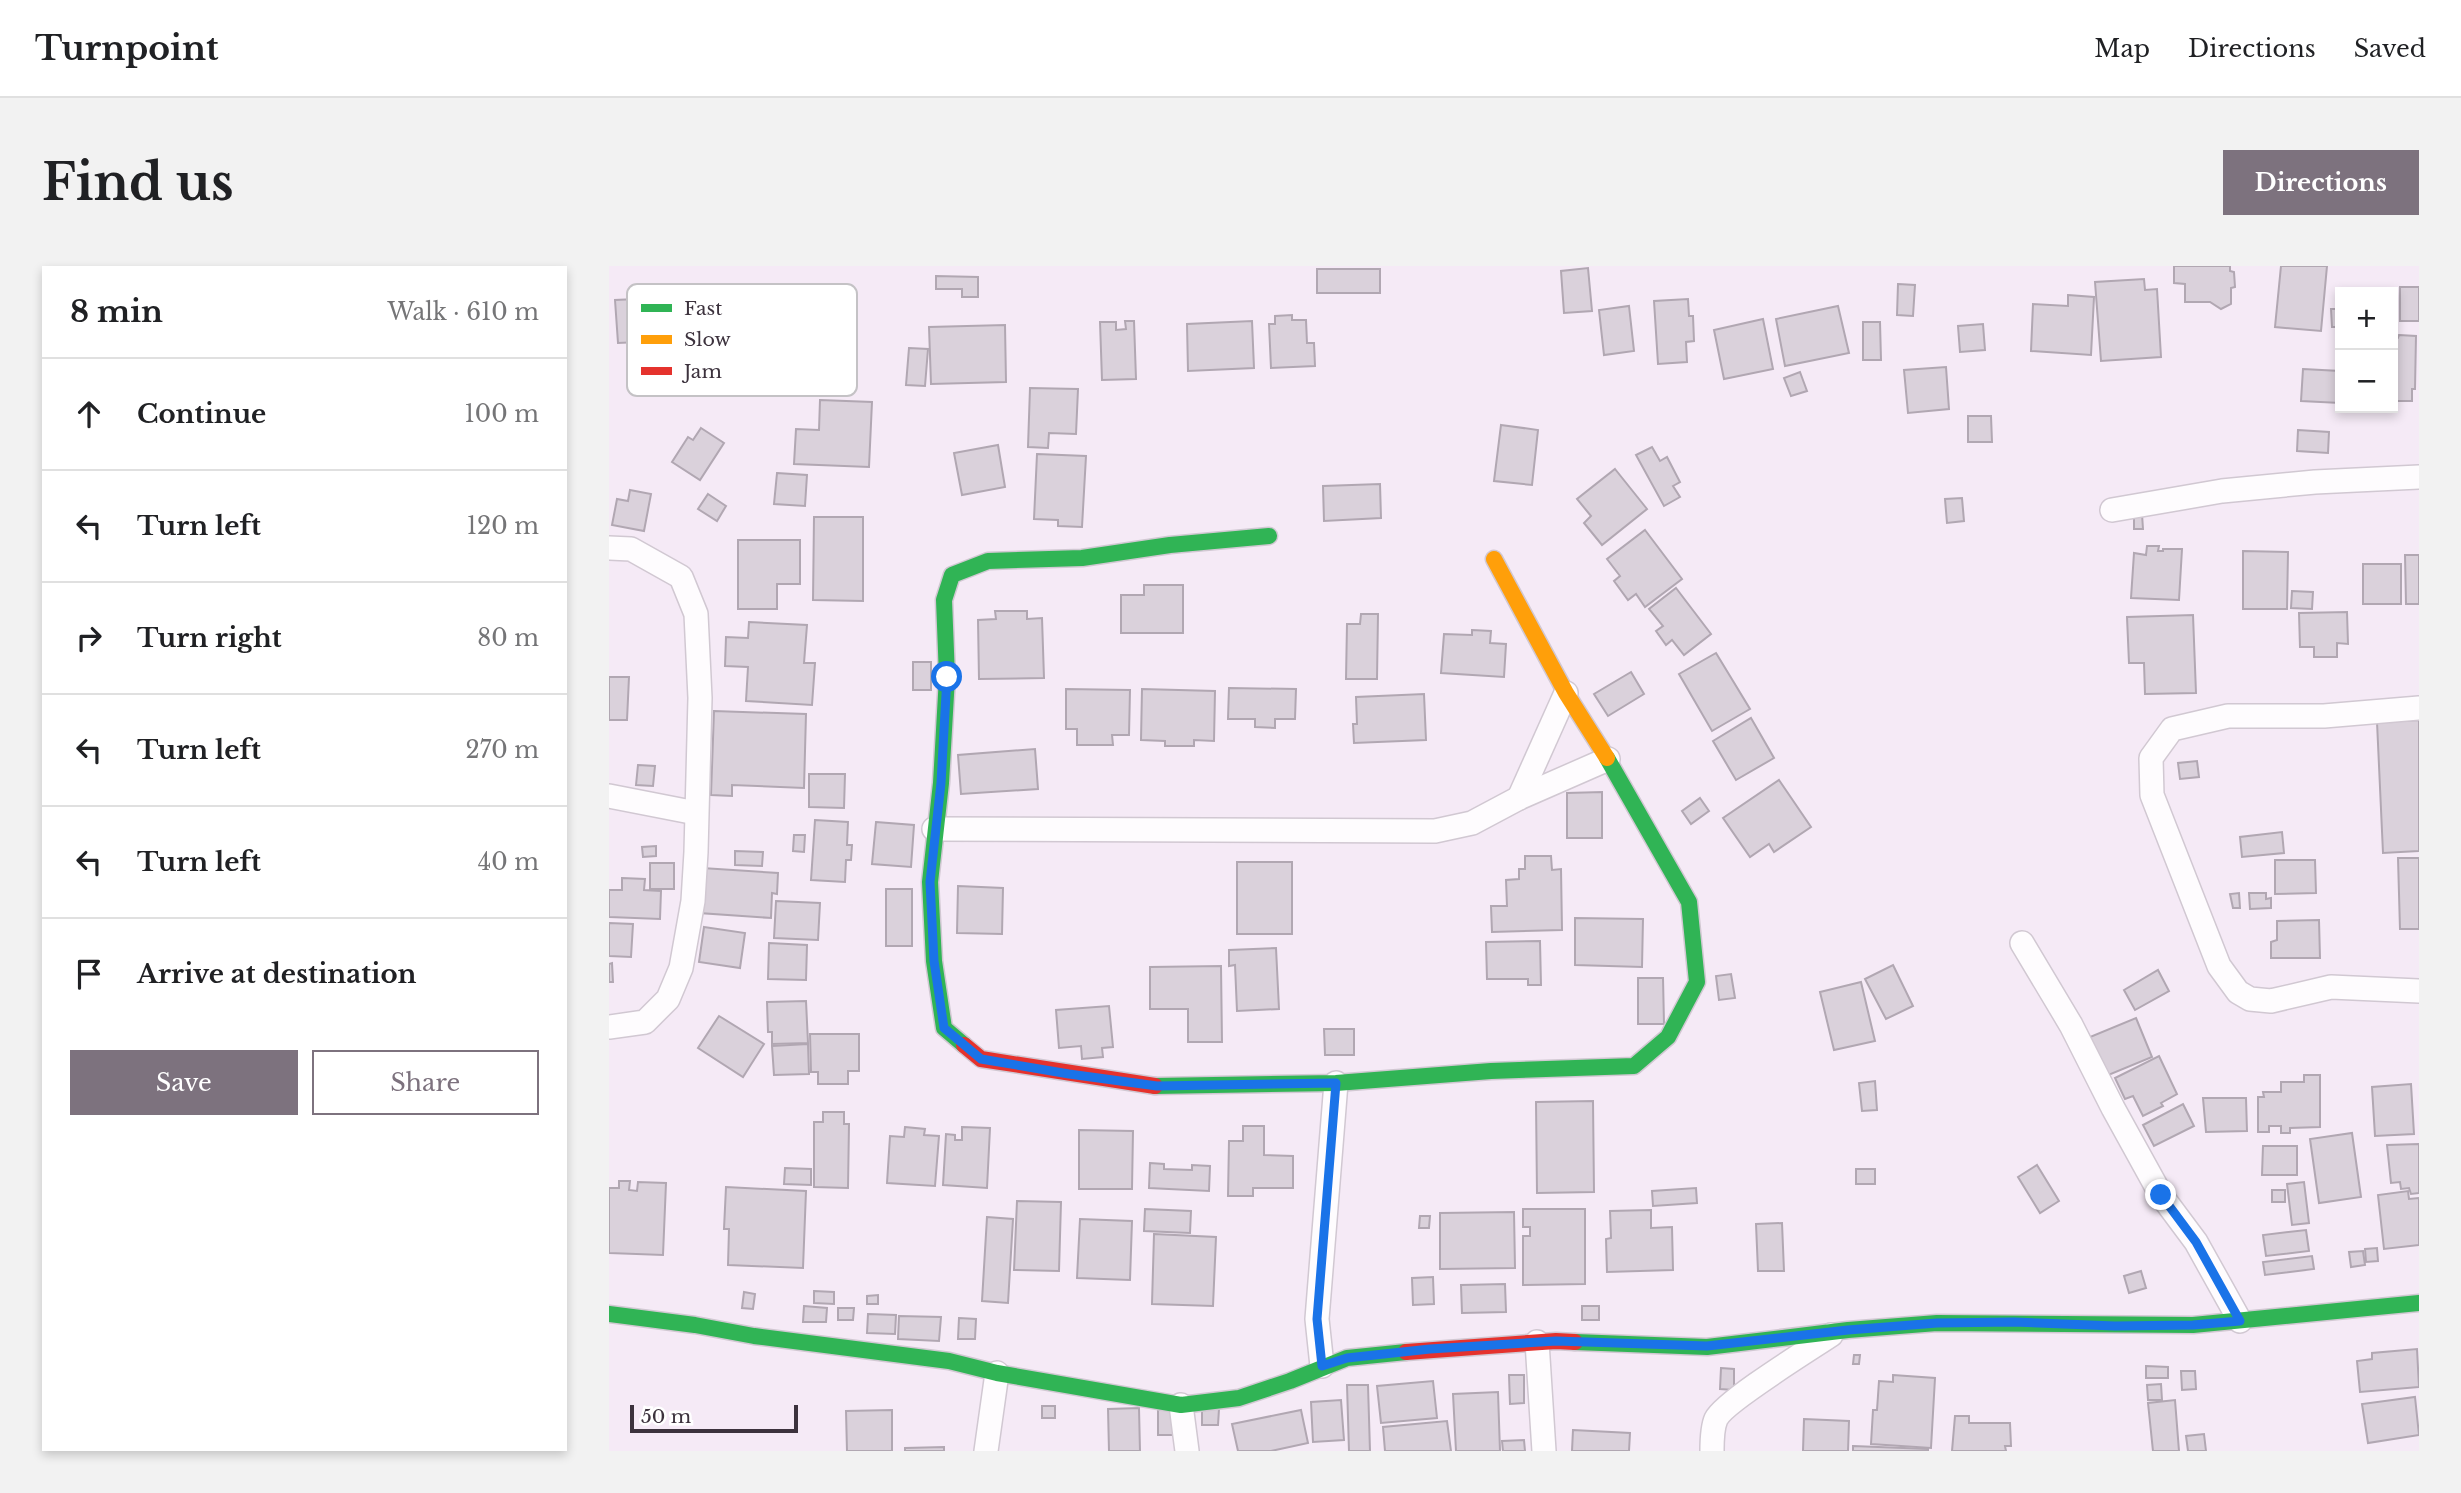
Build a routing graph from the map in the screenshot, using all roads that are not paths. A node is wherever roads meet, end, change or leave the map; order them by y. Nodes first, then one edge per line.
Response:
1 (2419, 477) edge
2 (2112, 510) dead end
3 (1269, 536) dead end
4 (609, 548) edge
5 (1494, 559) dead end
6 (1566, 693) junction
7 (2419, 708) edge
8 (1608, 759) junction
9 (609, 796) edge
10 (1520, 798) junction
11 (696, 813) junction
12 (935, 829) junction
13 (2022, 943) dead end
14 (2419, 991) edge
15 (609, 1027) edge
16 (1336, 1083) junction
17 (2419, 1303) edge
18 (609, 1314) edge
19 (2240, 1321) junction
20 (1836, 1331) junction
21 (1537, 1342) junction
22 (1322, 1366) junction
23 (996, 1373) junction
24 (1181, 1405) junction
25 (986, 1451) edge
26 (1187, 1451) edge
27 (1544, 1451) edge
28 (1712, 1451) edge

1 - 2 street
3 - 12 street
4 - 11 street
5 - 6 street
6 - 8 street
6 - 10 street
7 - 14 street
8 - 10 street
8 - 16 street
9 - 11 street
10 - 12 street
11 - 15 street
12 - 16 street
13 - 19 street
16 - 22 street
17 - 19 street
18 - 23 street
19 - 20 street
20 - 21 street
20 - 28 street
21 - 22 street
21 - 27 street
22 - 24 street
23 - 24 street
23 - 25 street
24 - 26 street

